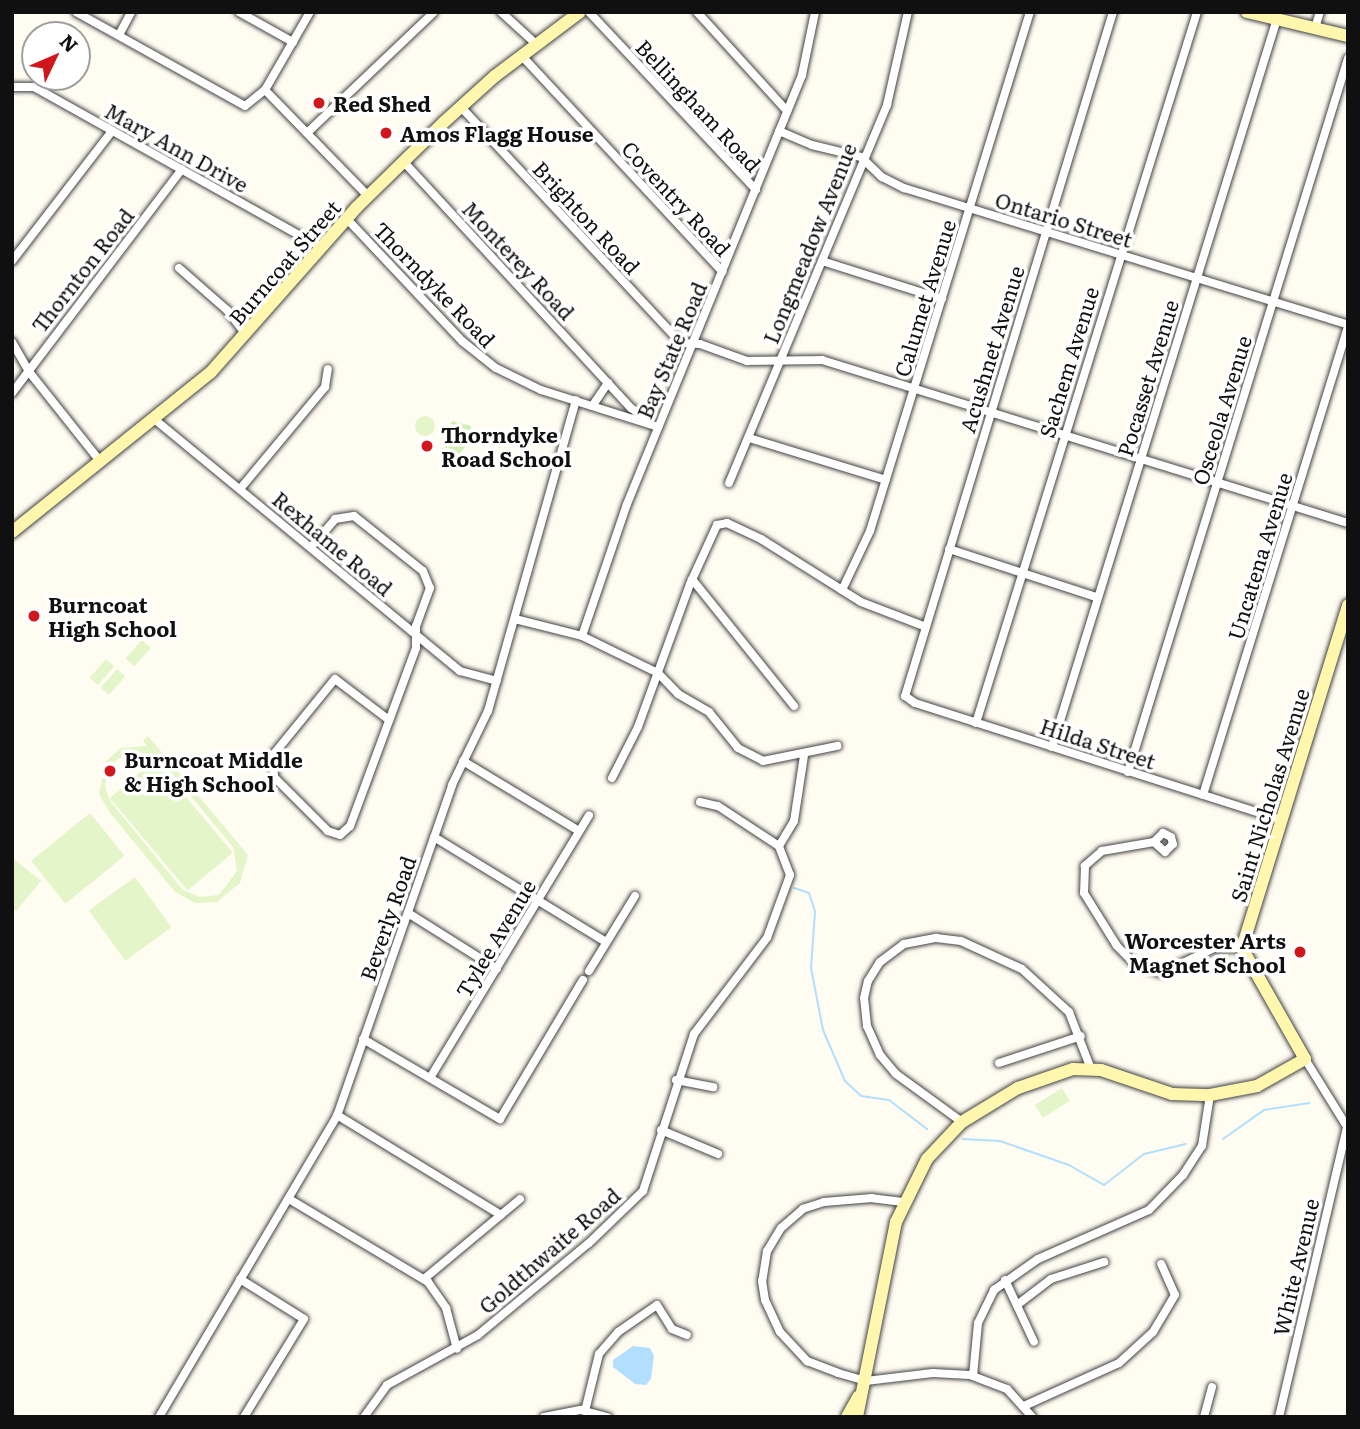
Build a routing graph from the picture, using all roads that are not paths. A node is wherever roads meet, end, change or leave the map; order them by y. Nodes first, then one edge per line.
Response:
1 (76, 12) edge
2 (131, 12) edge
3 (239, 12) edge
4 (310, 12) edge
5 (434, 12) edge
6 (501, 12) edge
7 (580, 12) edge
8 (589, 12) edge
9 (697, 12) edge
10 (815, 12) edge
11 (908, 12) edge
12 (1030, 12) edge
13 (1113, 12) edge
14 (1197, 12) edge
15 (1247, 12) edge
16 (1320, 12) edge
17 (1277, 19) junction
18 (1315, 27) junction
19 (119, 35) junction
20 (1348, 36) edge
21 (293, 42) junction
22 (536, 44) junction
23 (521, 55) junction
24 (1348, 58) edge
25 (12, 87) edge
26 (265, 90) junction
27 (460, 106) junction
28 (787, 111) junction
29 (112, 131) junction
30 (779, 131) junction
31 (307, 133) junction
32 (863, 159) junction
33 (404, 161) junction
34 (181, 169) junction
35 (755, 190) junction
36 (368, 196) junction
37 (970, 208) junction
38 (347, 219) junction
39 (1046, 230) junction
40 (323, 248) junction
41 (1119, 254) junction
42 (12, 261) edge
43 (822, 261) junction
44 (179, 268) dead end
45 (723, 272) junction
46 (1195, 279) junction
47 (942, 299) junction
48 (1273, 301) junction
49 (1348, 326) edge
50 (246, 334) junction
51 (12, 342) edge
52 (691, 347) junction
53 (779, 362) junction
54 (328, 369) dead end
55 (30, 373) junction
56 (608, 383) junction
57 (914, 388) junction
58 (12, 393) edge
59 (576, 400) junction
60 (593, 405) junction
61 (990, 412) junction
62 (153, 418) junction
63 (657, 427) junction
64 (1064, 436) junction
65 (749, 438) junction
66 (1140, 459) junction
67 (100, 461) junction
68 (886, 480) junction
69 (729, 483) dead end
70 (1217, 483) junction
71 (240, 489) junction
72 (1293, 507) junction
73 (1348, 523) edge
74 (12, 532) edge
75 (311, 547) junction
76 (949, 549) junction
77 (1023, 572) junction
78 (692, 579) junction
79 (842, 590) junction
80 (1096, 597) junction
81 (1348, 605) edge
82 (515, 619) junction
83 (924, 626) junction
84 (417, 636) junction
85 (582, 636) junction
86 (658, 673) junction
87 (497, 681) junction
88 (906, 696) joint
89 (794, 706) dead end
90 (388, 720) junction
91 (976, 723) junction
92 (837, 746) dead end
93 (1052, 747) junction
94 (804, 756) junction
95 (463, 761) junction
96 (1128, 772) junction
97 (612, 778) dead end
98 (1203, 794) junction
99 (700, 802) dead end
100 (589, 815) dead end
101 (1282, 820) junction
102 (579, 831) junction
103 (434, 837) junction
104 (1154, 842) dead end
105 (779, 846) junction
106 (635, 896) dead end
107 (537, 900) junction
108 (408, 913) junction
109 (606, 942) junction
110 (1242, 948) junction
111 (497, 969) junction
112 (589, 971) dead end
113 (583, 980) dead end
114 (1081, 1036) junction
115 (363, 1039) junction
116 (1305, 1059) junction
117 (999, 1063) dead end
118 (1091, 1069) junction
119 (430, 1078) junction
120 (676, 1080) junction
121 (713, 1087) dead end
122 (1210, 1096) junction
123 (337, 1115) junction
124 (962, 1122) junction
125 (1347, 1127) edge
126 (661, 1130) junction
127 (718, 1154) dead end
128 (289, 1199) junction
129 (520, 1199) dead end
130 (903, 1202) junction
131 (500, 1215) junction
132 (1104, 1262) dead end
133 (1161, 1264) dead end
134 (240, 1279) junction
135 (424, 1279) junction
136 (1004, 1280) junction
137 (1017, 1306) junction
138 (687, 1335) dead end
139 (1034, 1342) dead end
140 (457, 1349) junction
141 (973, 1376) junction
142 (866, 1381) junction
143 (1212, 1387) dead end
144 (1024, 1406) junction
145 (585, 1411) junction
146 (159, 1417) edge
147 (244, 1417) edge
148 (364, 1417) edge
149 (544, 1417) edge
150 (608, 1417) edge
151 (847, 1417) edge
152 (857, 1417) edge
153 (1032, 1417) edge
154 (1204, 1417) edge
155 (1279, 1417) edge

1 - 19 street
2 - 19 street
3 - 21 street
4 - 21 street
5 - 31 street
6 - 22 street
7 - 22 street, Burncoat Street
8 - 35 street, Bellingham Road
9 - 28 street
10 - 28 street, Bay State Road
11 - 32 street, Longmeadow Avenue
12 - 37 street, Calumet Avenue
13 - 39 street, Acushnet Avenue
14 - 41 street, Sachem Avenue
15 - 17 street
16 - 18 street
17 - 18 street
17 - 46 street, Pocasset Avenue
18 - 20 street
19 - 26 street
21 - 26 street
22 - 23 street, Burncoat Street
23 - 27 street, Burncoat Street
23 - 45 street, Coventry Road
24 - 48 street, Osceola Avenue
25 - 29 street, Mary Ann Drive
26 - 31 street
27 - 33 street, Burncoat Street
27 - 52 street, Brighton Road
28 - 30 street, Bay State Road
29 - 34 street, Mary Ann Drive
29 - 42 street
30 - 32 street, Ontario Street
30 - 35 street, Bay State Road
31 - 36 street
32 - 37 street, Ontario Street
32 - 43 street, Longmeadow Avenue
33 - 36 street, Burncoat Street
33 - 56 street, Monterey Road
34 - 40 street, Mary Ann Drive
34 - 55 street, Thornton Road
35 - 45 street, Bay State Road
36 - 38 street, Burncoat Street
37 - 39 street, Ontario Street
37 - 47 street, Calumet Avenue
38 - 40 street, Burncoat Street
38 - 59 street, Thorndyke Road
39 - 41 street, Ontario Street
39 - 61 street, Acushnet Avenue
40 - 50 street, Burncoat Street
41 - 46 street, Ontario Street
41 - 64 street, Sachem Avenue
43 - 47 street
43 - 53 street, Longmeadow Avenue
44 - 50 street
45 - 52 street, Bay State Road
46 - 48 street, Ontario Street
46 - 66 street, Pocasset Avenue
47 - 57 street, Calumet Avenue
48 - 49 street, Ontario Street
48 - 70 street, Osceola Avenue
49 - 72 street, Uncatena Avenue
50 - 62 street, Burncoat Street
51 - 55 street
52 - 53 street
52 - 63 street, Bay State Road
53 - 57 street
53 - 65 street, Longmeadow Avenue
54 - 71 street
55 - 58 street, Thornton Road
55 - 67 street
56 - 60 street
56 - 63 street, Monterey Road
57 - 61 street
57 - 68 street, Calumet Avenue
59 - 60 street, Thorndyke Road
59 - 82 street, Beverly Road
60 - 63 street, Thorndyke Road
61 - 64 street
61 - 76 street, Acushnet Avenue
62 - 67 street, Burncoat Street
62 - 71 street, Rexhame Road
63 - 85 street, Bay State Road
64 - 66 street
64 - 77 street, Sachem Avenue
65 - 68 street
65 - 69 street, Longmeadow Avenue
66 - 70 street
66 - 80 street, Pocasset Avenue
67 - 74 street, Burncoat Street
68 - 79 street, Calumet Avenue
70 - 72 street
70 - 96 street, Osceola Avenue
71 - 75 street, Rexhame Road
72 - 73 street
72 - 98 street, Uncatena Avenue
75 - 84 street, Rexhame Road
75 - 84 street
76 - 77 street
76 - 83 street, Acushnet Avenue
77 - 80 street
77 - 91 street, Sachem Avenue
78 - 79 street
78 - 86 street
78 - 89 street
79 - 83 street
80 - 93 street, Pocasset Avenue
81 - 101 street, Saint Nicholas Avenue
82 - 85 street
82 - 87 street, Beverly Road
83 - 88 street, Acushnet Avenue
84 - 87 street, Rexhame Road
84 - 90 street
85 - 86 street
86 - 94 street
86 - 97 street
87 - 95 street, Beverly Road
88 - 91 street, Hilda Street
90 - 90 street
91 - 93 street, Hilda Street
92 - 94 street
93 - 96 street, Hilda Street
94 - 105 street
95 - 102 street
95 - 103 street, Beverly Road
96 - 98 street, Hilda Street
98 - 101 street, Hilda Street
99 - 105 street
100 - 102 street, Tylee Avenue
101 - 110 street, Saint Nicholas Avenue
102 - 107 street, Tylee Avenue
103 - 107 street
103 - 108 street, Beverly Road
104 - 110 street
105 - 120 street, Goldthwaite Road
106 - 109 street
107 - 109 street
107 - 111 street, Tylee Avenue
108 - 111 street
108 - 115 street, Beverly Road
109 - 112 street
110 - 116 street
111 - 119 street, Tylee Avenue
113 - 119 street
114 - 117 street
114 - 118 street
114 - 124 street
115 - 119 street
115 - 123 street, Beverly Road
116 - 122 street
116 - 125 street
118 - 122 street
118 - 124 street
120 - 121 street
120 - 126 street, Goldthwaite Road
122 - 136 street
123 - 128 street, Beverly Road
123 - 131 street
124 - 130 street
125 - 155 street, White Avenue
126 - 127 street
126 - 140 street, Goldthwaite Road
128 - 134 street, Beverly Road
128 - 135 street
129 - 131 street
130 - 142 street
130 - 142 street
131 - 135 street
132 - 137 street
133 - 144 street
134 - 146 street, Beverly Road
134 - 147 street
135 - 140 street
136 - 137 street
136 - 141 street
137 - 139 street
138 - 145 street
140 - 148 street, Goldthwaite Road
141 - 142 street
141 - 144 street
142 - 151 street
142 - 152 street
143 - 154 street
144 - 153 street
145 - 149 street
145 - 150 street

